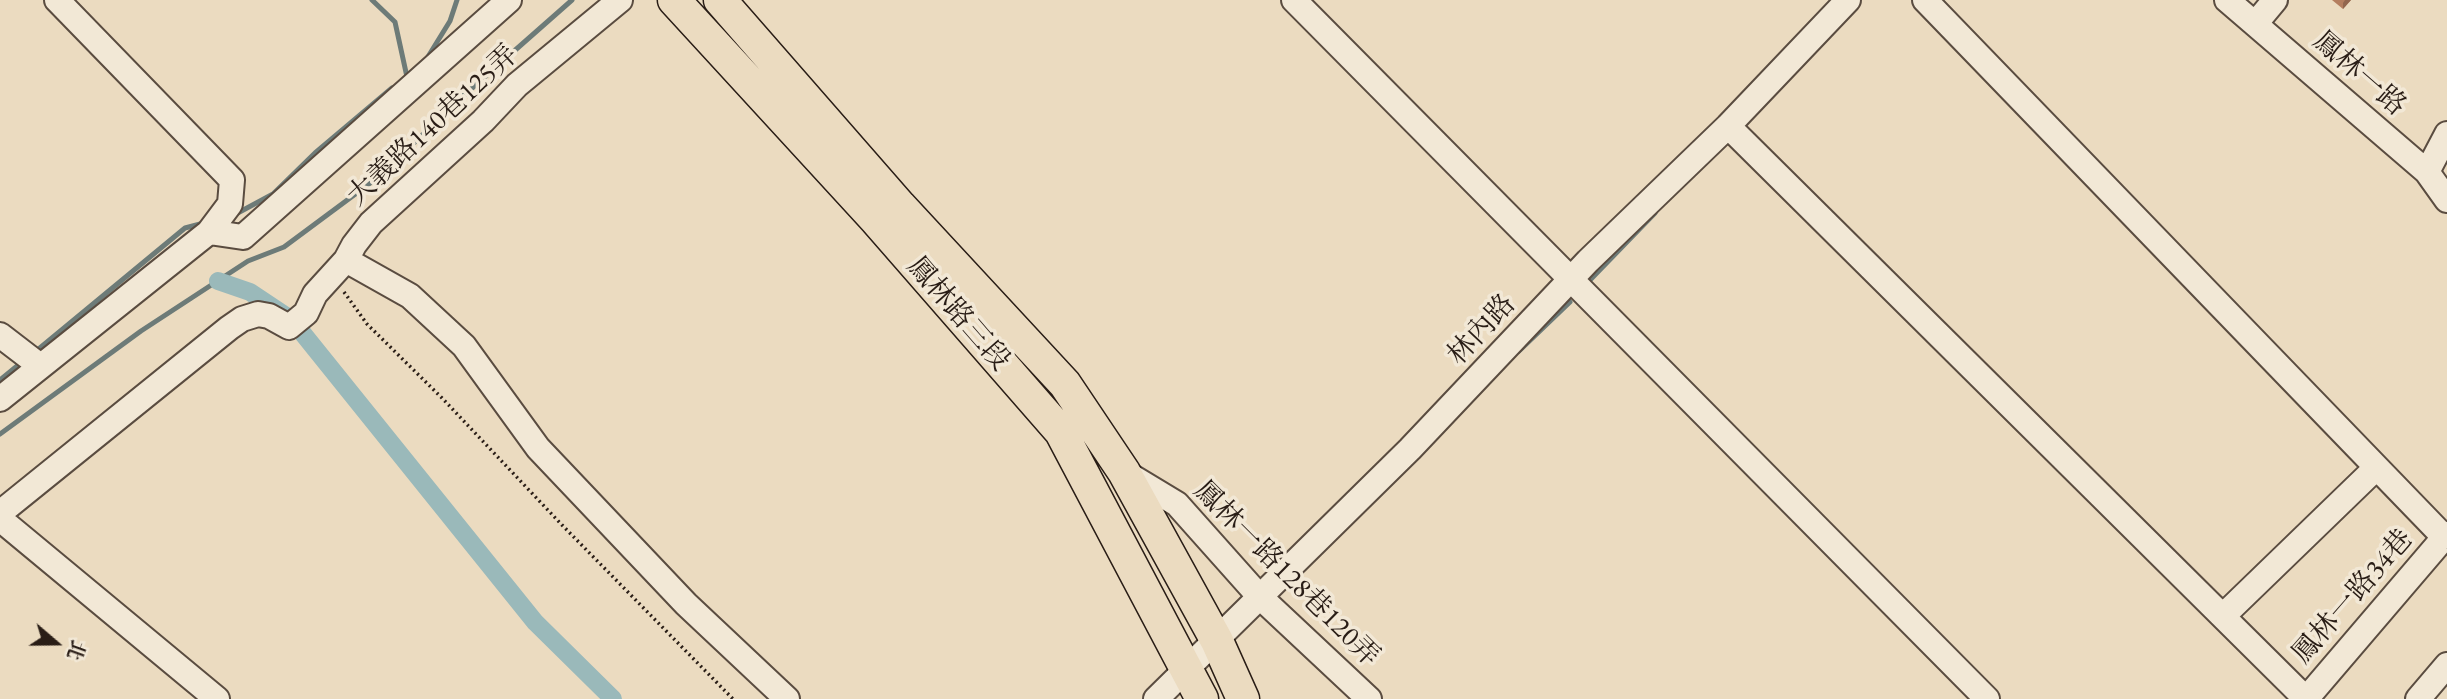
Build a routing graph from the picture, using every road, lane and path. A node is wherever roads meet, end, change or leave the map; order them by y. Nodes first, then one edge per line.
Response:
1 (57, 0) edge
2 (480, 0) edge
3 (509, 0) edge
4 (620, 0) edge
5 (674, 0) edge
6 (720, 0) edge
7 (1294, 0) edge
8 (1848, 0) edge
9 (1924, 0) edge
10 (2227, 0) edge
11 (2275, 0) edge
12 (2255, 24) junction
13 (472, 34) junction
14 (1728, 126) junction
15 (2447, 134) edge
16 (2427, 172) junction
17 (2447, 200) edge
18 (216, 223) junction
19 (338, 269) junction
20 (1570, 280) junction
21 (0, 335) edge
22 (32, 360) junction
23 (0, 398) edge
24 (2376, 468) junction
25 (1124, 472) junction
26 (0, 513) edge
27 (0, 519) edge
28 (2446, 535) edge
29 (1259, 596) junction
30 (2223, 616) junction
31 (1217, 641) junction
32 (2447, 665) edge
33 (1187, 668) junction
34 (217, 699) edge
35 (733, 699) edge
36 (787, 699) edge
37 (1156, 699) edge
38 (1202, 699) edge
39 (1243, 699) edge
40 (1369, 699) edge
41 (1987, 699) edge
42 (2306, 699) edge
43 (2418, 699) edge

1 - 18 street
2 - 13 street
3 - 13 street
4 - 19 street, 大義路140巷125弄
5 - 33 main road, 鳳林路三段
6 - 25 main road, 鳳林路三段
7 - 20 street
8 - 14 street, 林內路
9 - 24 street
10 - 12 street, 鳳林一路
11 - 12 street
12 - 16 street, 鳳林一路
13 - 18 street
14 - 20 street, 林內路
14 - 30 street
15 - 16 street
16 - 17 street, 鳳林一路
18 - 22 street
19 - 26 street, 大義路140巷125弄
19 - 35 path
19 - 36 street
20 - 29 street, 林內路
20 - 41 street
21 - 22 street
22 - 23 street
24 - 28 street
24 - 30 street
25 - 29 street, 鳳林一路128巷120弄
25 - 31 main road, 鳳林路三段
27 - 34 street
28 - 42 street, 鳳林一路34巷
29 - 31 street, 林內路
29 - 40 street, 鳳林一路128巷120弄
30 - 42 street
31 - 33 street, 林內路
31 - 39 main road, 鳳林路三段
32 - 43 street
33 - 37 street, 林內路
33 - 38 main road, 鳳林路三段

